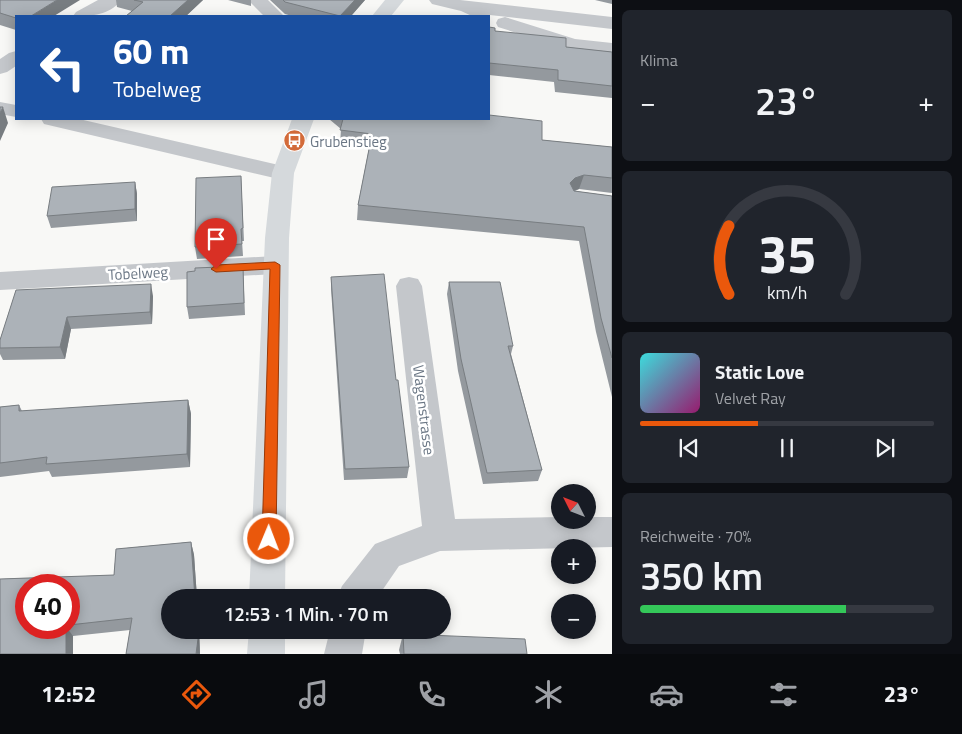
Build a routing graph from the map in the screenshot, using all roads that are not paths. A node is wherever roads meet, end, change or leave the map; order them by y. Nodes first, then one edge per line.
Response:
1 (112, 0) edge
2 (258, 0) edge
3 (395, 0) edge
4 (438, 0) edge
5 (467, 7) junction
6 (84, 15) edge
7 (274, 15) edge
8 (382, 15) edge
9 (487, 15) edge
10 (490, 16) edge
11 (612, 24) edge
12 (612, 49) edge
13 (15, 58) edge
14 (0, 68) edge
15 (0, 108) edge
16 (15, 111) edge
17 (56, 120) edge
18 (302, 120) edge
19 (283, 173) junction
20 (275, 265) junction
21 (0, 281) edge
22 (409, 286) dead end
23 (612, 532) edge
24 (440, 535) junction
25 (267, 589) edge
26 (362, 589) edge
27 (267, 639) edge
28 (346, 639) edge
29 (266, 654) edge
30 (343, 654) edge

1 - 6 street
2 - 7 street
3 - 8 street
4 - 5 street
5 - 9 street
5 - 11 street
10 - 12 street
13 - 14 street
15 - 16 street
17 - 19 street
18 - 19 street
19 - 20 street
20 - 21 street, Tobelweg
20 - 25 street
22 - 24 street, Wagenstrasse
23 - 24 street
24 - 26 street
27 - 29 street
28 - 30 street

